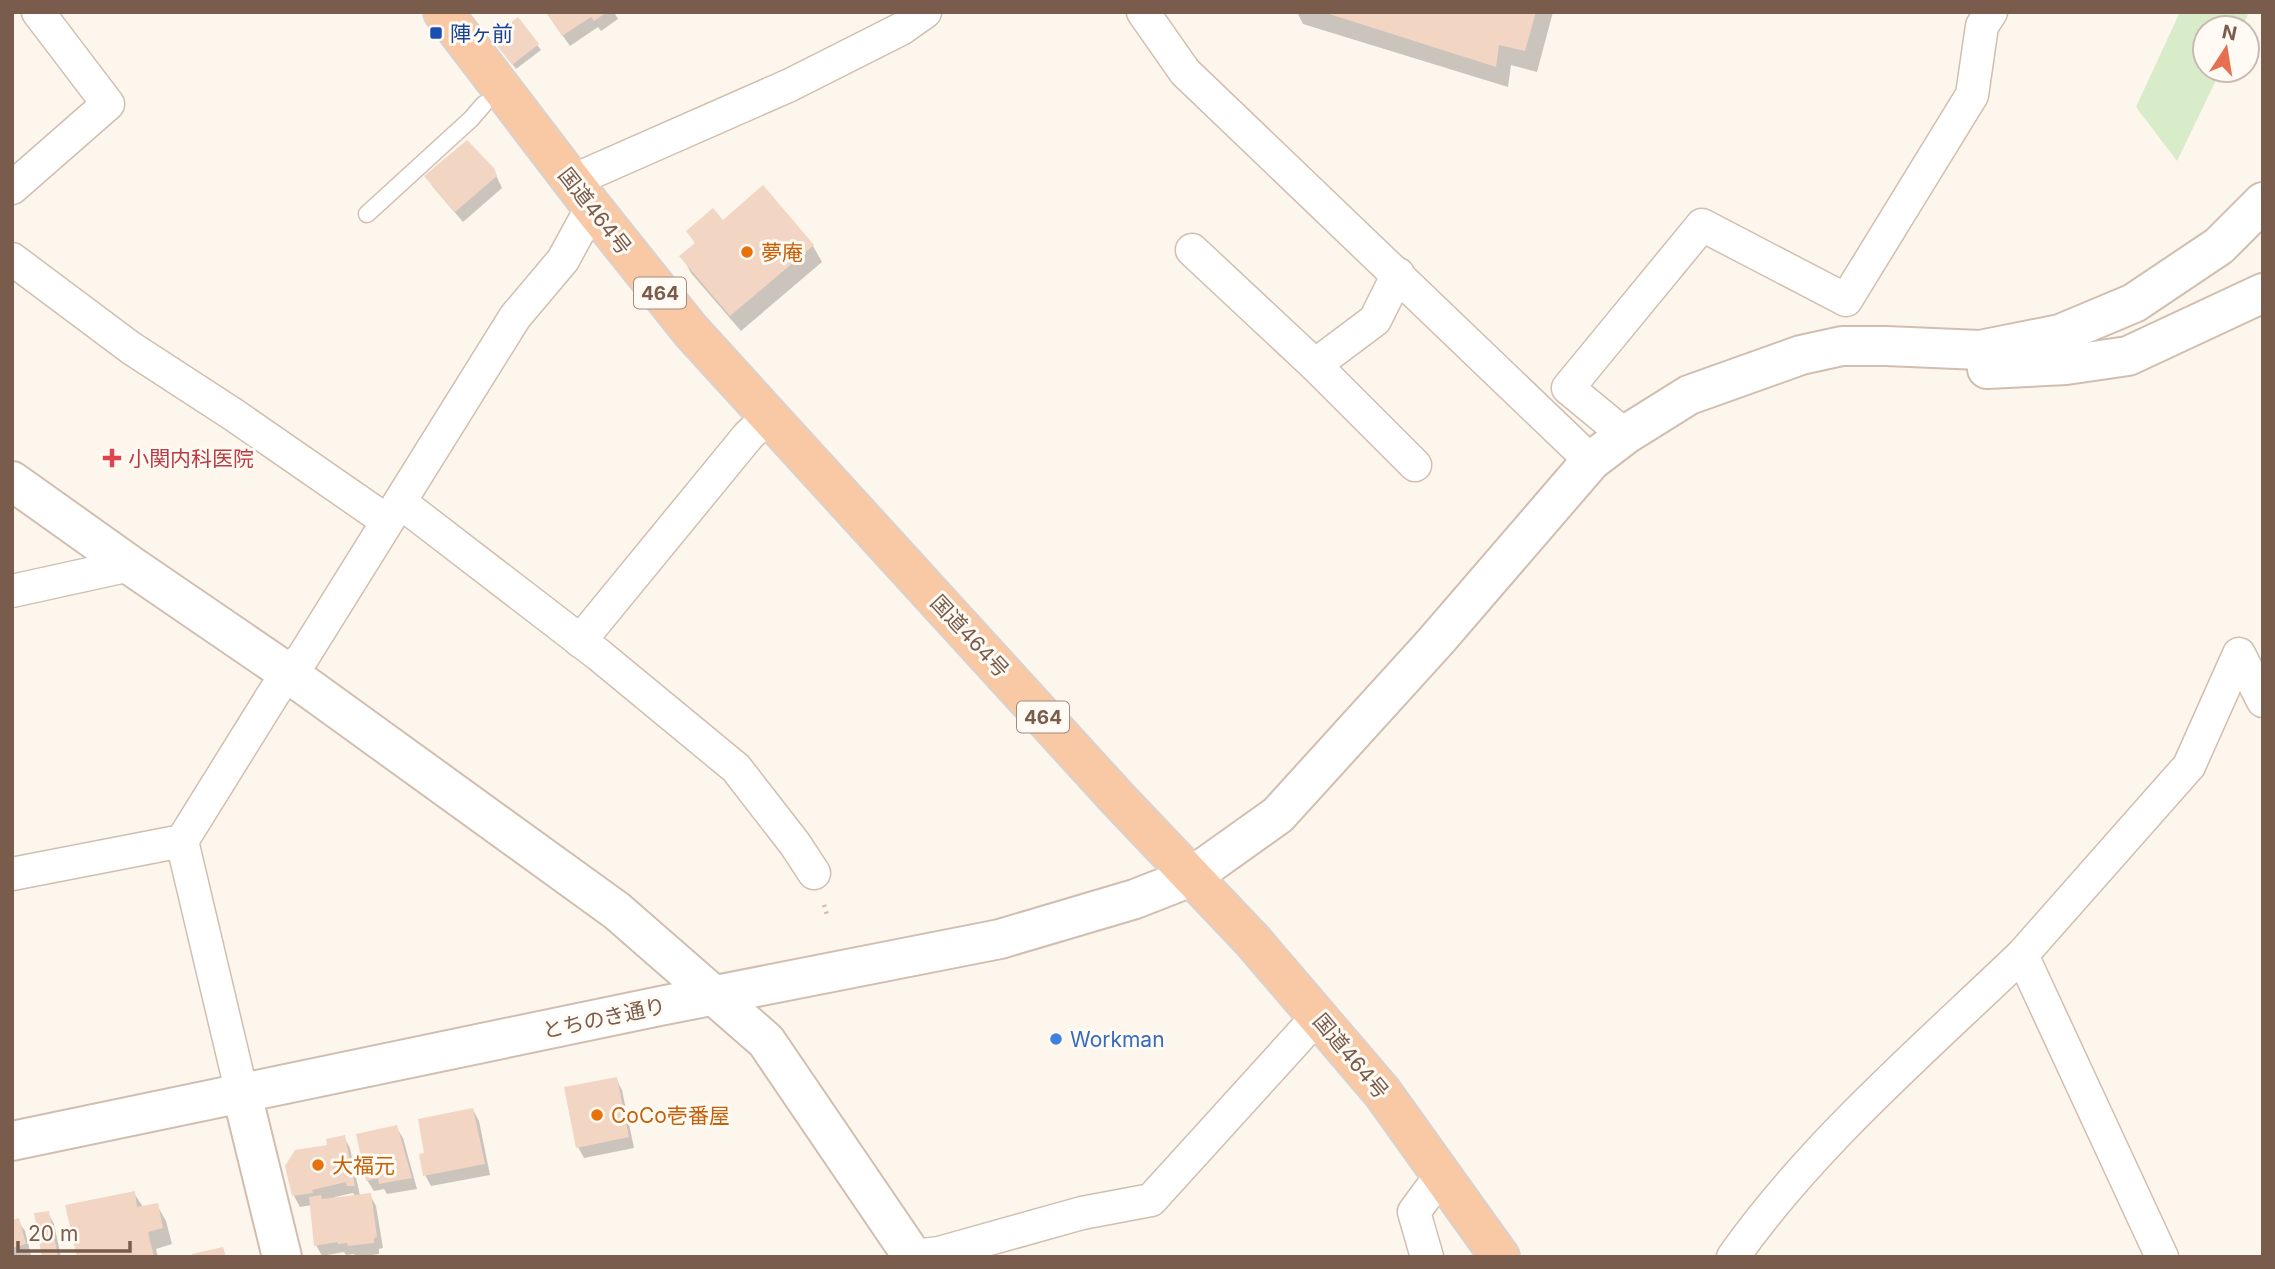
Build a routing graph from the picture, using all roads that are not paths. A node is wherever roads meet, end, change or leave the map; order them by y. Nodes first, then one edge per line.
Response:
1 (38, 12) edge
2 (443, 12) edge
3 (925, 12) edge
4 (1143, 12) edge
5 (1991, 12) edge
6 (484, 104) dead end
7 (12, 188) edge
8 (582, 194) junction
9 (2263, 202) edge
10 (367, 214) dead end
11 (1192, 250) dead end
12 (12, 259) edge
13 (1398, 274) junction
14 (2263, 293) edge
15 (1315, 365) junction
16 (1754, 371) junction
17 (768, 417) junction
18 (1625, 435) junction
19 (1591, 461) junction
20 (1415, 465) dead end
21 (12, 481) edge
22 (394, 511) junction
23 (130, 565) junction
24 (12, 591) edge
25 (580, 641) junction
26 (288, 673) junction
27 (2263, 701) edge
28 (182, 841) junction
29 (814, 873) dead end
30 (12, 874) edge
31 (1191, 877) junction
32 (2022, 955) junction
33 (715, 996) junction
34 (1318, 1016) junction
35 (242, 1094) junction
36 (12, 1141) edge
37 (1442, 1174) junction
38 (913, 1256) edge
39 (282, 1257) edge
40 (906, 1257) edge
41 (1427, 1257) edge
42 (1500, 1257) edge
43 (1733, 1257) edge
44 (2162, 1257) edge

1 - 7 street
2 - 8 highway, 国道464号 / 464
3 - 8 street
4 - 13 street
5 - 18 street
6 - 10 lane
8 - 17 highway, 国道464号 / 464
8 - 22 street
9 - 16 street, とちのき通り
11 - 15 street
12 - 22 street
13 - 15 street
13 - 19 street
14 - 16 street
15 - 20 street
16 - 18 street, とちのき通り
17 - 25 street
17 - 31 highway, 国道464号 / 464
18 - 19 street, とちのき通り
19 - 31 street, とちのき通り
21 - 23 street
22 - 25 street
22 - 26 street
23 - 24 street
23 - 26 street
25 - 29 street
26 - 28 street
26 - 33 street
27 - 32 street
28 - 30 street
28 - 35 street
31 - 33 street, とちのき通り
31 - 34 highway, 国道464号 / 464
32 - 43 street
32 - 44 street
33 - 35 street, とちのき通り
33 - 38 street
34 - 37 highway, 国道464号 / 464
34 - 38 street
35 - 36 street, とちのき通り
35 - 39 street
37 - 41 street
37 - 42 highway, 国道464号 / 464
38 - 40 street

